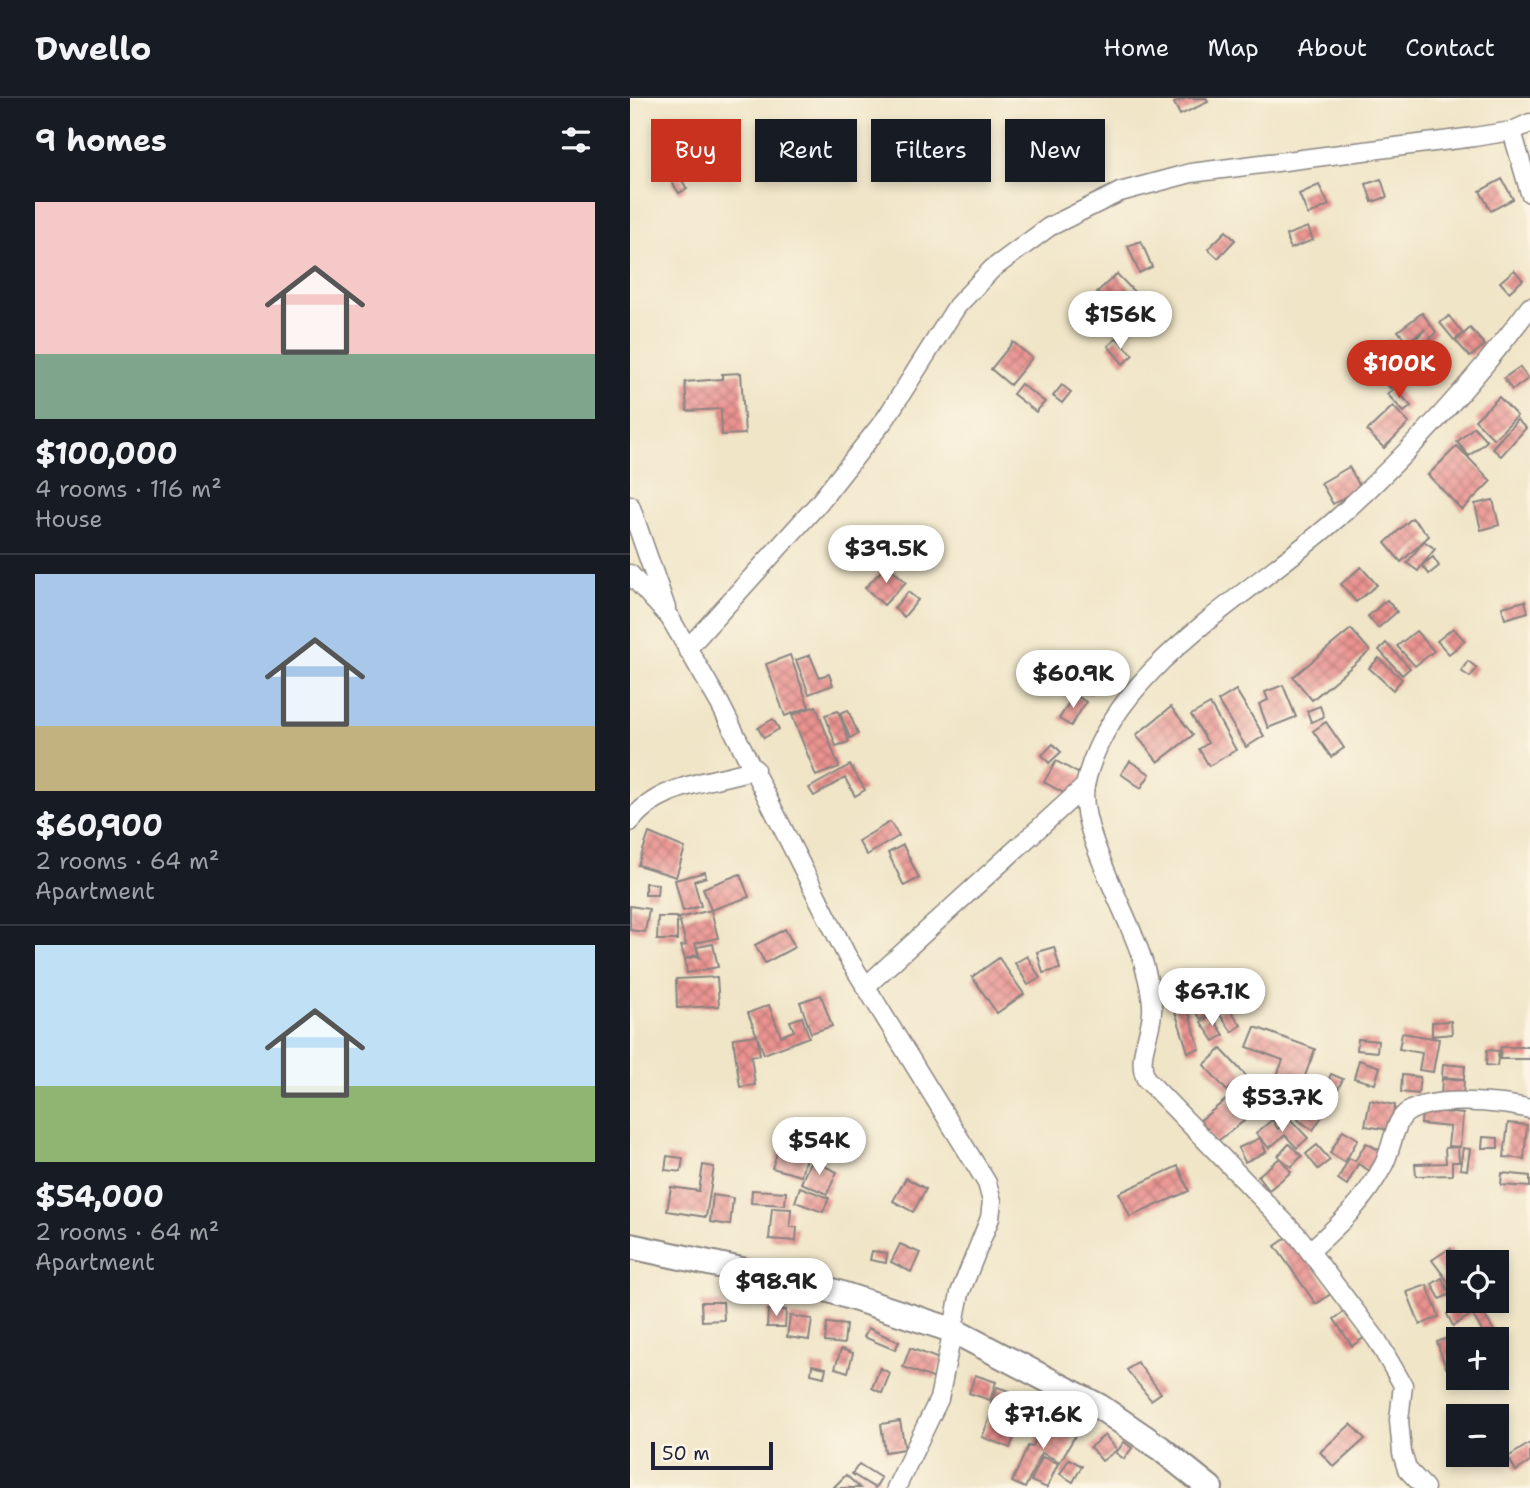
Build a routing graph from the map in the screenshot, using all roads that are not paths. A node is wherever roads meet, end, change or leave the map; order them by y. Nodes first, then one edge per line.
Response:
1 (1530, 122) edge
2 (1512, 131) junction
3 (1530, 192) edge
4 (1530, 307) edge
5 (630, 505) edge
6 (630, 574) edge
7 (670, 618) junction
8 (687, 649) junction
9 (755, 769) junction
10 (1085, 786) junction
11 (630, 822) edge
12 (865, 987) junction
13 (1530, 1109) edge
14 (630, 1246) edge
15 (1310, 1251) junction
16 (952, 1330) junction
17 (896, 1488) edge
18 (1210, 1488) edge
19 (1425, 1488) edge

1 - 2 street
2 - 3 street
2 - 8 street
4 - 10 street
5 - 7 street
6 - 7 street
7 - 8 street
8 - 9 street
9 - 11 street
9 - 12 street
10 - 12 street
10 - 15 street
12 - 16 street
13 - 15 street
14 - 16 main road
15 - 19 street
16 - 17 street
16 - 18 main road

